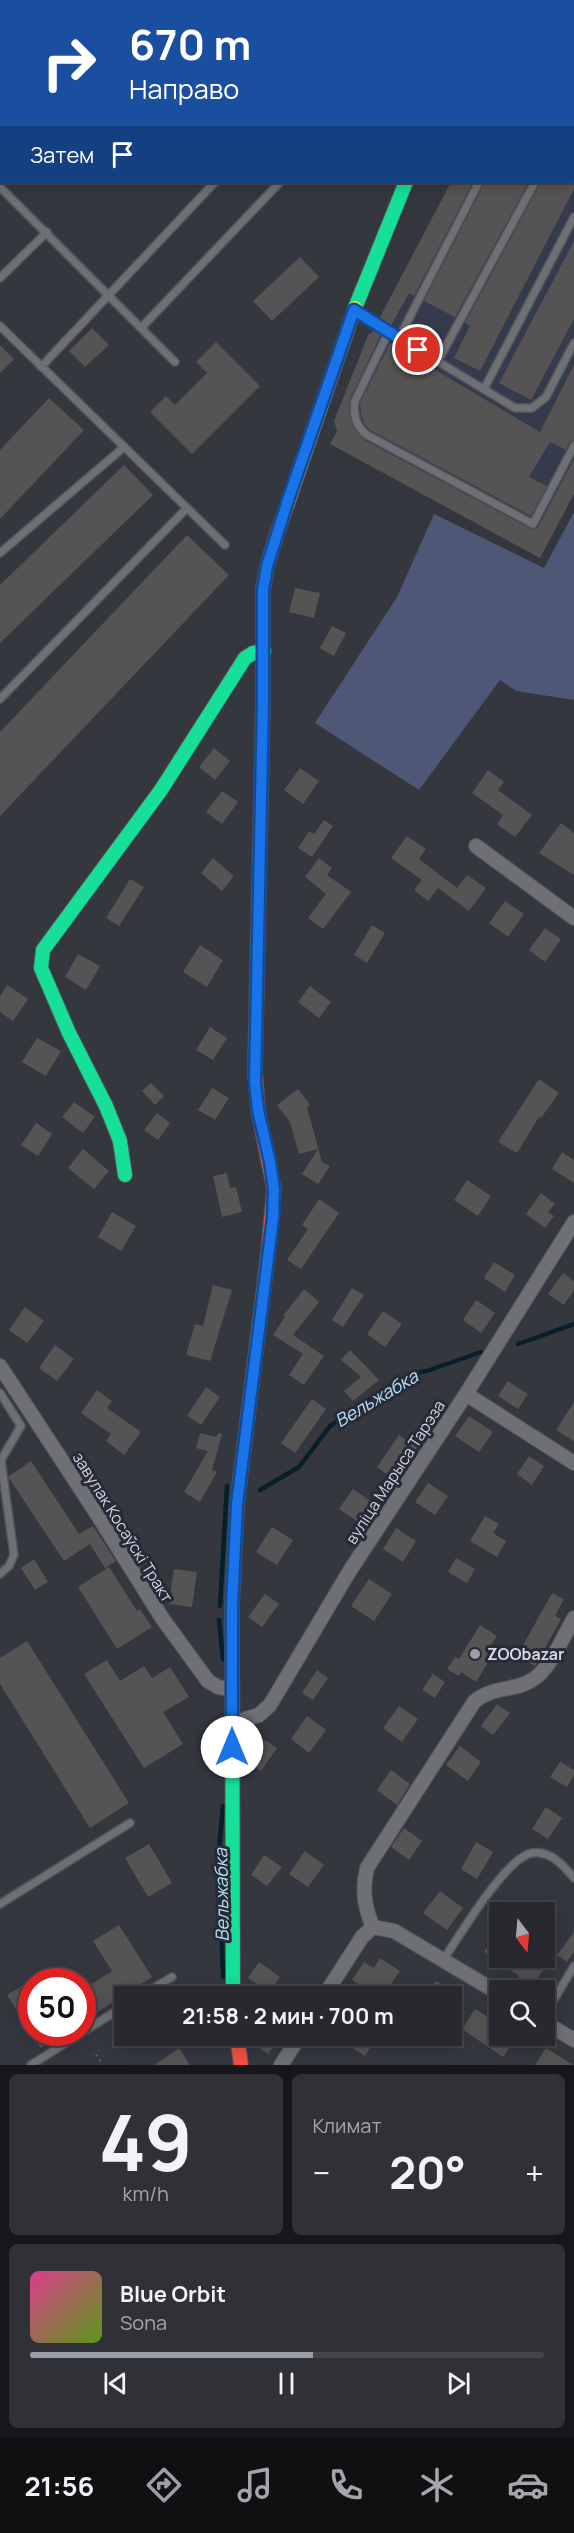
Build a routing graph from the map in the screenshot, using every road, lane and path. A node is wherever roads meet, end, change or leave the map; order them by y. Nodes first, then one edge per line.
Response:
1 (214, 183) edge
2 (279, 183) edge
3 (406, 183) edge
4 (478, 183) edge
5 (534, 183) edge
6 (0, 187) edge
7 (574, 217) edge
8 (47, 232) junction
9 (0, 278) edge
10 (110, 295) junction
11 (354, 310) junction
12 (0, 326) edge
13 (142, 327) junction
14 (389, 332) junction
15 (399, 338) junction
16 (574, 343) edge
17 (438, 361) junction
18 (175, 362) dead end
19 (41, 367) junction
20 (484, 389) junction
21 (574, 446) edge
22 (124, 447) junction
23 (187, 508) junction
24 (225, 545) dead end
25 (0, 553) edge
26 (264, 651) junction
27 (0, 699) edge
28 (476, 846) dead end
29 (574, 918) edge
30 (125, 1175) dead end
31 (574, 1222) edge
32 (0, 1366) edge
33 (0, 1393) edge
34 (466, 1394) junction
35 (574, 1463) edge
36 (0, 1574) edge
37 (574, 1618) edge
38 (232, 1690) junction
39 (232, 1723) junction
40 (129, 1823) dead end
41 (574, 1878) edge
42 (0, 1904) edge
43 (373, 1927) junction
44 (443, 1960) junction
45 (574, 1966) edge
46 (172, 1977) dead end
47 (157, 1986) edge
48 (232, 1986) edge
49 (330, 1986) edge
50 (489, 1987) edge
51 (555, 1998) edge
52 (114, 2012) edge
53 (555, 2029) edge
54 (574, 2040) edge
55 (238, 2046) edge
56 (293, 2046) edge
57 (96, 2055) dead end
58 (31, 2065) edge
59 (103, 2065) edge
60 (241, 2065) edge
61 (281, 2065) edge

1 - 10 lane
2 - 13 lane
3 - 11 main road
4 - 15 lane
5 - 17 lane
6 - 8 lane
7 - 20 lane
8 - 9 lane
8 - 10 lane
10 - 13 lane
10 - 19 lane
11 - 14 lane
11 - 26 main road
12 - 19 lane
13 - 18 lane
14 - 15 lane
14 - 21 lane
15 - 17 lane
16 - 20 lane
17 - 20 lane
19 - 22 lane
22 - 23 lane
22 - 25 lane
23 - 24 lane
23 - 27 lane
26 - 30 main road
26 - 38 main road
28 - 29 street
31 - 34 street, вуліца Марыса Тарэза
32 - 38 street, завулак Косаўскі Тракт
33 - 36 lane
34 - 35 street
34 - 39 street, вуліца Марыса Тарэза
37 - 43 street
38 - 39 main road
39 - 48 main road
40 - 42 lane
41 - 44 lane
43 - 44 street
43 - 49 street
44 - 50 street
45 - 51 lane
46 - 47 lane
52 - 58 lane
53 - 54 street
55 - 60 main road
56 - 61 street
57 - 59 path

